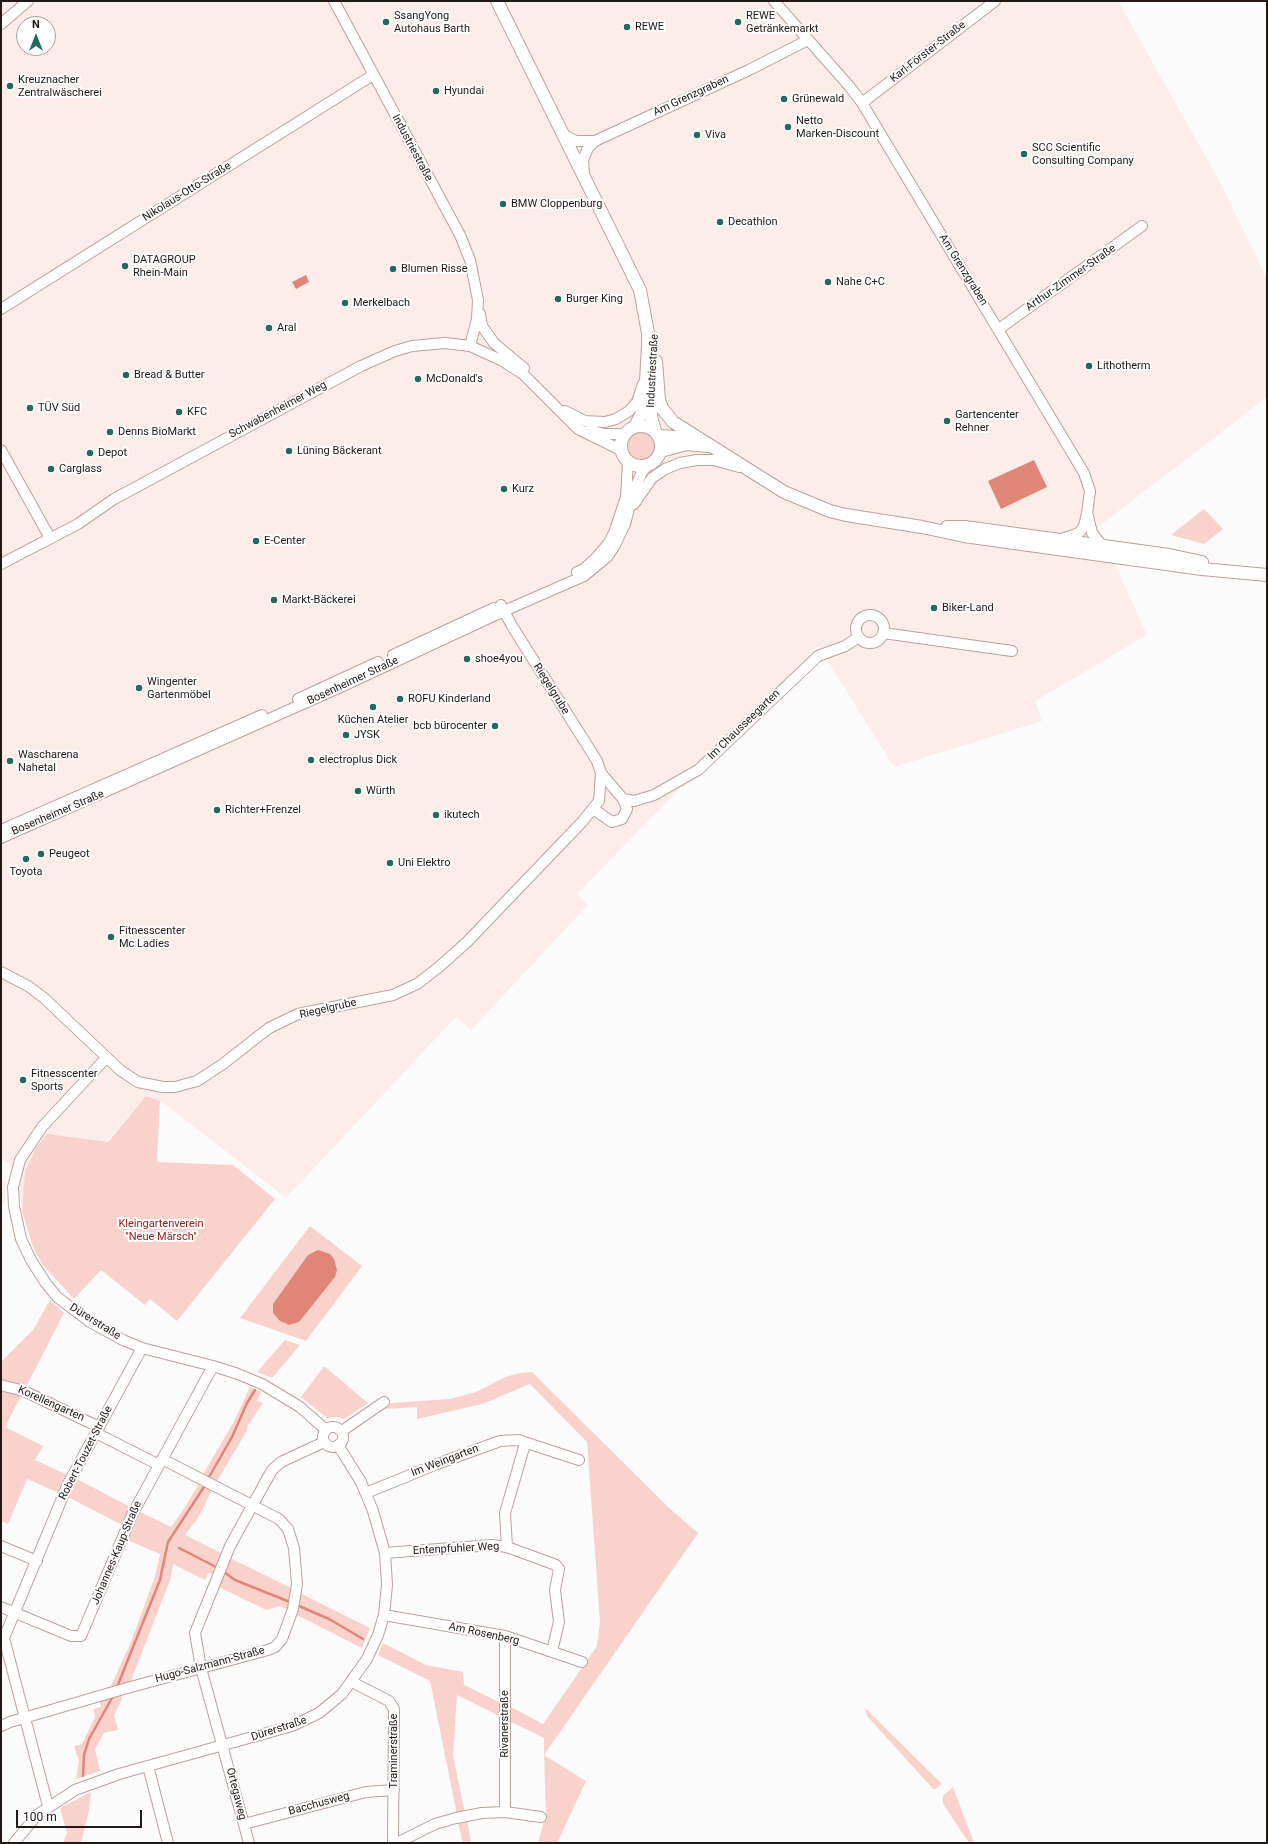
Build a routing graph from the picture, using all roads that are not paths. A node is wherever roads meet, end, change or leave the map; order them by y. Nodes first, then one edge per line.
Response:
1 (28, 1) edge
2 (334, 1) edge
3 (497, 1) edge
4 (774, 1) edge
5 (995, 1) edge
6 (1, 24) edge
7 (808, 40) junction
8 (373, 75) junction
9 (862, 103) junction
10 (564, 135) junction
11 (594, 141) junction
12 (584, 175) junction
13 (1142, 226) dead end
14 (478, 300) junction
15 (1, 308) edge
16 (999, 329) junction
17 (470, 346) junction
18 (652, 360) junction
19 (560, 409) junction
20 (635, 426) junction
21 (624, 434) junction
22 (657, 434) junction
23 (709, 444) junction
24 (1, 450) edge
25 (621, 450) junction
26 (661, 451) junction
27 (628, 462) junction
28 (648, 465) junction
29 (751, 470) junction
30 (628, 512) junction
31 (1087, 514) junction
32 (922, 527) junction
33 (50, 538) junction
34 (1056, 540) junction
35 (1110, 547) junction
36 (1, 564) edge
37 (1247, 573) junction
38 (1267, 575) edge
39 (503, 608) junction
40 (883, 633) junction
41 (859, 637) junction
42 (1012, 651) dead end
43 (601, 773) junction
44 (623, 799) junction
45 (593, 809) junction
46 (1, 830) edge
47 (1, 838) edge
48 (1, 972) edge
49 (106, 1058) junction
50 (142, 1348) junction
51 (214, 1366) junction
52 (1, 1385) edge
53 (384, 1402) dead end
54 (325, 1429) junction
55 (98, 1430) junction
56 (342, 1431) junction
57 (324, 1442) junction
58 (525, 1444) junction
59 (338, 1445) junction
60 (579, 1460) dead end
61 (161, 1462) junction
62 (366, 1493) junction
63 (252, 1505) junction
64 (1, 1546) edge
65 (507, 1547) junction
66 (385, 1553) junction
67 (37, 1561) junction
68 (1, 1607) edge
69 (14, 1613) junction
70 (384, 1615) junction
71 (505, 1636) junction
72 (552, 1651) junction
73 (582, 1662) dead end
74 (201, 1668) junction
75 (352, 1682) junction
76 (24, 1718) junction
77 (1, 1726) edge
78 (224, 1746) junction
79 (148, 1766) junction
80 (394, 1790) junction
81 (48, 1806) junction
82 (505, 1812) junction
83 (541, 1817) dead end
84 (244, 1824) junction
85 (14, 1843) edge
86 (168, 1843) edge
87 (249, 1843) edge
88 (398, 1843) edge

1 - 6 street
2 - 8 street, Industriestraße
3 - 10 main road
4 - 7 street, Am Grenzgraben
5 - 9 street, Karl-Förster-Straße
7 - 9 street, Am Grenzgraben
7 - 11 street, Am Grenzgraben
8 - 14 street, Industriestraße
8 - 15 street, Nikolaus-Otto-Straße
9 - 16 street, Am Grenzgraben
10 - 11 street, Am Grenzgraben
10 - 12 main road
11 - 12 street
12 - 18 main road
13 - 16 street, Arthur-Zimmer-Straße
14 - 17 street, Industriestraße
14 - 19 street, Industriestraße
16 - 31 street, Am Grenzgraben
17 - 19 street, Schwabenheimer Weg
17 - 33 street, Schwabenheimer Weg
18 - 19 street, Schwabenheimer Weg
18 - 20 main road
18 - 22 main road, Industriestraße
18 - 23 main road
19 - 21 street, Schwabenheimer Weg
19 - 25 street, Schwabenheimer Weg
20 - 21 main road
20 - 22 main road
21 - 25 main road
22 - 23 main road
22 - 26 main road
23 - 26 main road
23 - 29 main road
24 - 33 street
25 - 27 main road
26 - 28 main road
27 - 28 main road
27 - 39 street, Bosenheimer Straße
28 - 30 street, Bosenheimer Straße
29 - 30 street
29 - 32 main road
30 - 39 street, Bosenheimer Straße
31 - 34 street, Am Grenzgraben
31 - 35 street, Am Grenzgraben
32 - 34 main road
32 - 37 main road
33 - 36 street, Schwabenheimer Weg
34 - 35 main road
35 - 37 main road
37 - 38 main road
39 - 43 street, Riegelgrube
39 - 46 street, Bosenheimer Straße
39 - 47 street, Bosenheimer Straße
40 - 41 street
40 - 41 street
40 - 42 street
41 - 44 street, Im Chausseegarten
43 - 44 street, Riegelgrube
43 - 45 street, Riegelgrube
44 - 45 street
45 - 49 street, Riegelgrube
48 - 49 street, Riegelgrube
49 - 50 street, Dürerstraße
50 - 51 street, Dürerstraße
50 - 55 street, Robert-Touzet-Straße
51 - 54 street, Dürerstraße
51 - 61 street, Johannes-Kaup-Straße
52 - 55 street, Korellengarten
53 - 56 street
54 - 56 street
54 - 57 street
55 - 61 street, Korellengarten
55 - 67 street, Robert-Touzet-Straße
56 - 59 street
57 - 59 street
57 - 63 street, Ortegaweg
58 - 60 street, Im Weingarten
58 - 62 street, Im Weingarten
58 - 65 street
59 - 62 street, Dürerstraße
61 - 63 street, Hugo-Salzmann-Straße
61 - 69 street, Johannes-Kaup-Straße
62 - 66 street, Dürerstraße
63 - 74 street, Ortegaweg
63 - 74 street, Hugo-Salzmann-Straße
64 - 67 street
65 - 66 street, Entenpfuhler Weg
65 - 72 street, Entenpfuhler Weg
66 - 70 street, Dürerstraße
67 - 69 street, Robert-Touzet-Straße
68 - 69 street
69 - 76 street, Robert-Touzet-Straße
70 - 71 street, Am Rosenberg
70 - 75 street, Dürerstraße
71 - 72 street, Am Rosenberg
71 - 82 street, Rivanerstraße
72 - 73 street, Am Rosenberg
74 - 76 street, Hugo-Salzmann-Straße
74 - 78 street, Ortegaweg
75 - 78 street, Dürerstraße
75 - 80 street, Traminerstraße
76 - 77 street, Hugo-Salzmann-Straße
76 - 81 street, Robert-Touzet-Straße
78 - 79 street, Dürerstraße
78 - 84 street, Ortegaweg
79 - 81 street, Dürerstraße
79 - 86 street
80 - 84 street, Bacchusweg
80 - 88 street, Traminerstraße
81 - 85 street, Dürerstraße
82 - 83 street
82 - 88 street
84 - 87 street, Ortegaweg

